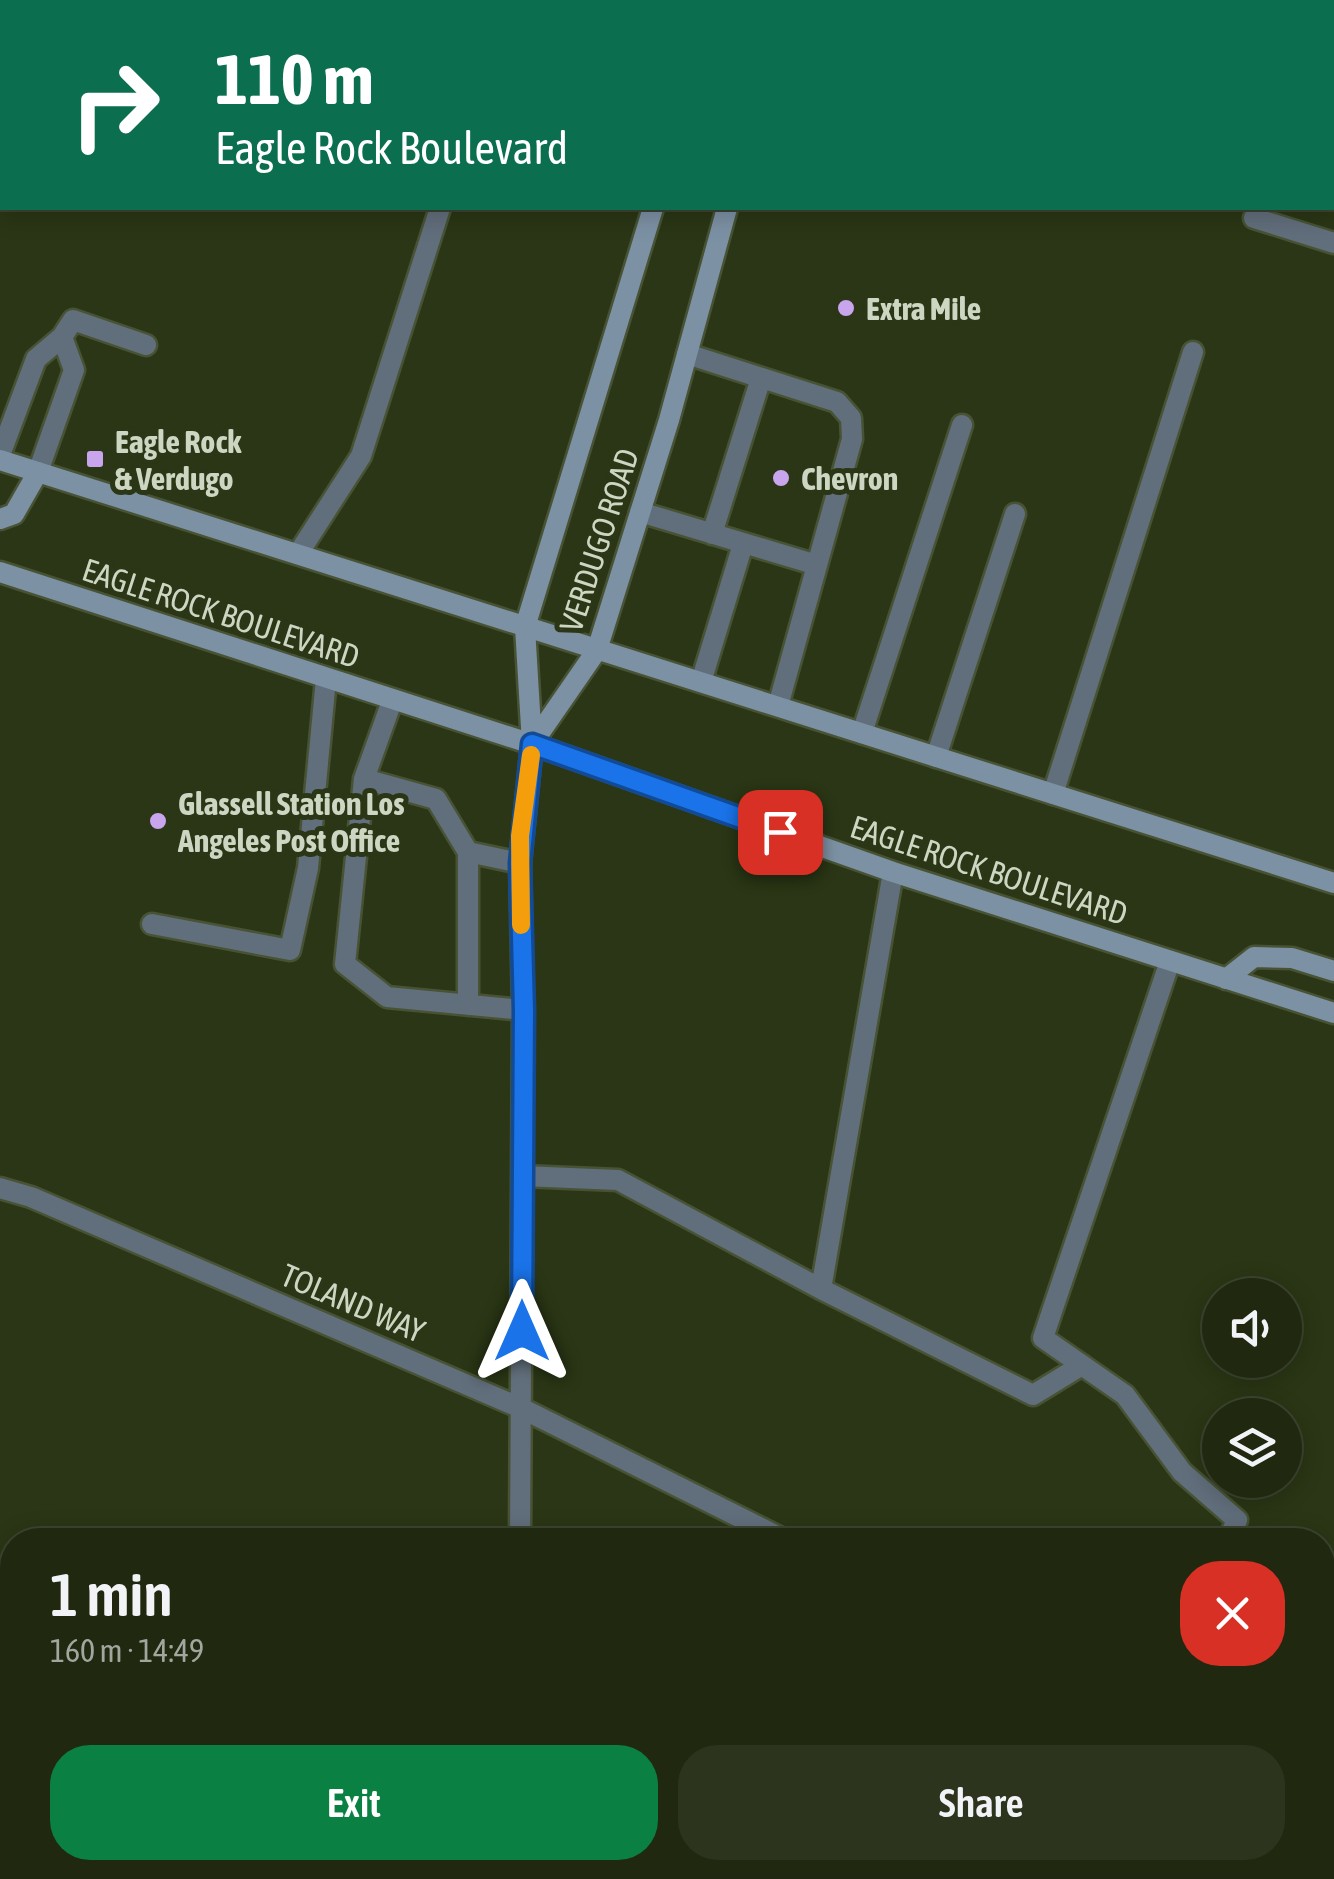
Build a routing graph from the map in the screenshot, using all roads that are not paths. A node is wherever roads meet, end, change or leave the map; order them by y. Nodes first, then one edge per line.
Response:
1 (439, 210) edge
2 (652, 210) edge
3 (726, 210) edge
4 (1254, 218) dead end
5 (1334, 243) edge
6 (62, 337) junction
7 (146, 345) dead end
8 (1193, 352) dead end
9 (687, 354) junction
10 (761, 378) junction
11 (962, 426) dead end
12 (0, 458) edge
13 (38, 472) junction
14 (640, 512) junction
15 (1015, 514) dead end
16 (0, 519) edge
17 (712, 534) junction
18 (744, 544) junction
19 (298, 554) junction
20 (817, 565) junction
21 (0, 572) edge
22 (525, 627) junction
23 (597, 650) junction
24 (326, 679) junction
25 (700, 682) junction
26 (392, 701) junction
27 (778, 706) junction
28 (862, 733) junction
29 (532, 744) junction
30 (936, 756) junction
31 (364, 780) junction
32 (1053, 794) junction
33 (468, 852) junction
34 (520, 863) junction
35 (893, 872) junction
36 (1334, 883) edge
37 (152, 924) dead end
38 (1170, 961) junction
39 (1334, 971) edge
40 (1226, 979) junction
41 (468, 1005) junction
42 (524, 1010) junction
43 (1334, 1014) edge
44 (523, 1176) junction
45 (0, 1188) edge
46 (821, 1289) junction
47 (1082, 1365) junction
48 (522, 1408) junction
49 (520, 1528) edge
50 (760, 1528) edge
51 (1233, 1528) edge

1 - 19 street
2 - 22 main road, VERDUGO ROAD
3 - 9 main road, VERDUGO ROAD
4 - 5 street
6 - 7 street
6 - 12 street
6 - 13 street
8 - 32 street
9 - 10 street
9 - 14 main road, VERDUGO ROAD
10 - 17 street
10 - 20 street
11 - 28 street
12 - 13 main road
13 - 16 main road
13 - 19 main road
14 - 17 street
14 - 23 main road, VERDUGO ROAD
15 - 30 street
17 - 18 street
18 - 20 street
18 - 25 street
19 - 22 main road
20 - 27 street
21 - 24 main road, EAGLE ROCK BOULEVARD
22 - 23 main road
22 - 29 main road, VERDUGO ROAD
23 - 25 main road
23 - 29 main road, VERDUGO ROAD
24 - 26 main road, EAGLE ROCK BOULEVARD
24 - 37 street
25 - 27 main road
26 - 29 main road, EAGLE ROCK BOULEVARD
26 - 31 street
27 - 28 main road
28 - 30 main road
29 - 34 street
29 - 35 main road, EAGLE ROCK BOULEVARD
30 - 32 main road
31 - 33 street
31 - 41 street
32 - 36 main road
33 - 34 street
33 - 41 street
34 - 42 street
35 - 38 main road, EAGLE ROCK BOULEVARD
35 - 46 street
38 - 40 main road, EAGLE ROCK BOULEVARD
38 - 47 street
39 - 40 main road
40 - 43 main road, EAGLE ROCK BOULEVARD
41 - 42 street
42 - 44 street
44 - 46 street
44 - 48 street
45 - 48 street, TOLAND WAY
46 - 47 street
47 - 51 street
48 - 49 street
48 - 50 street, TOLAND WAY

